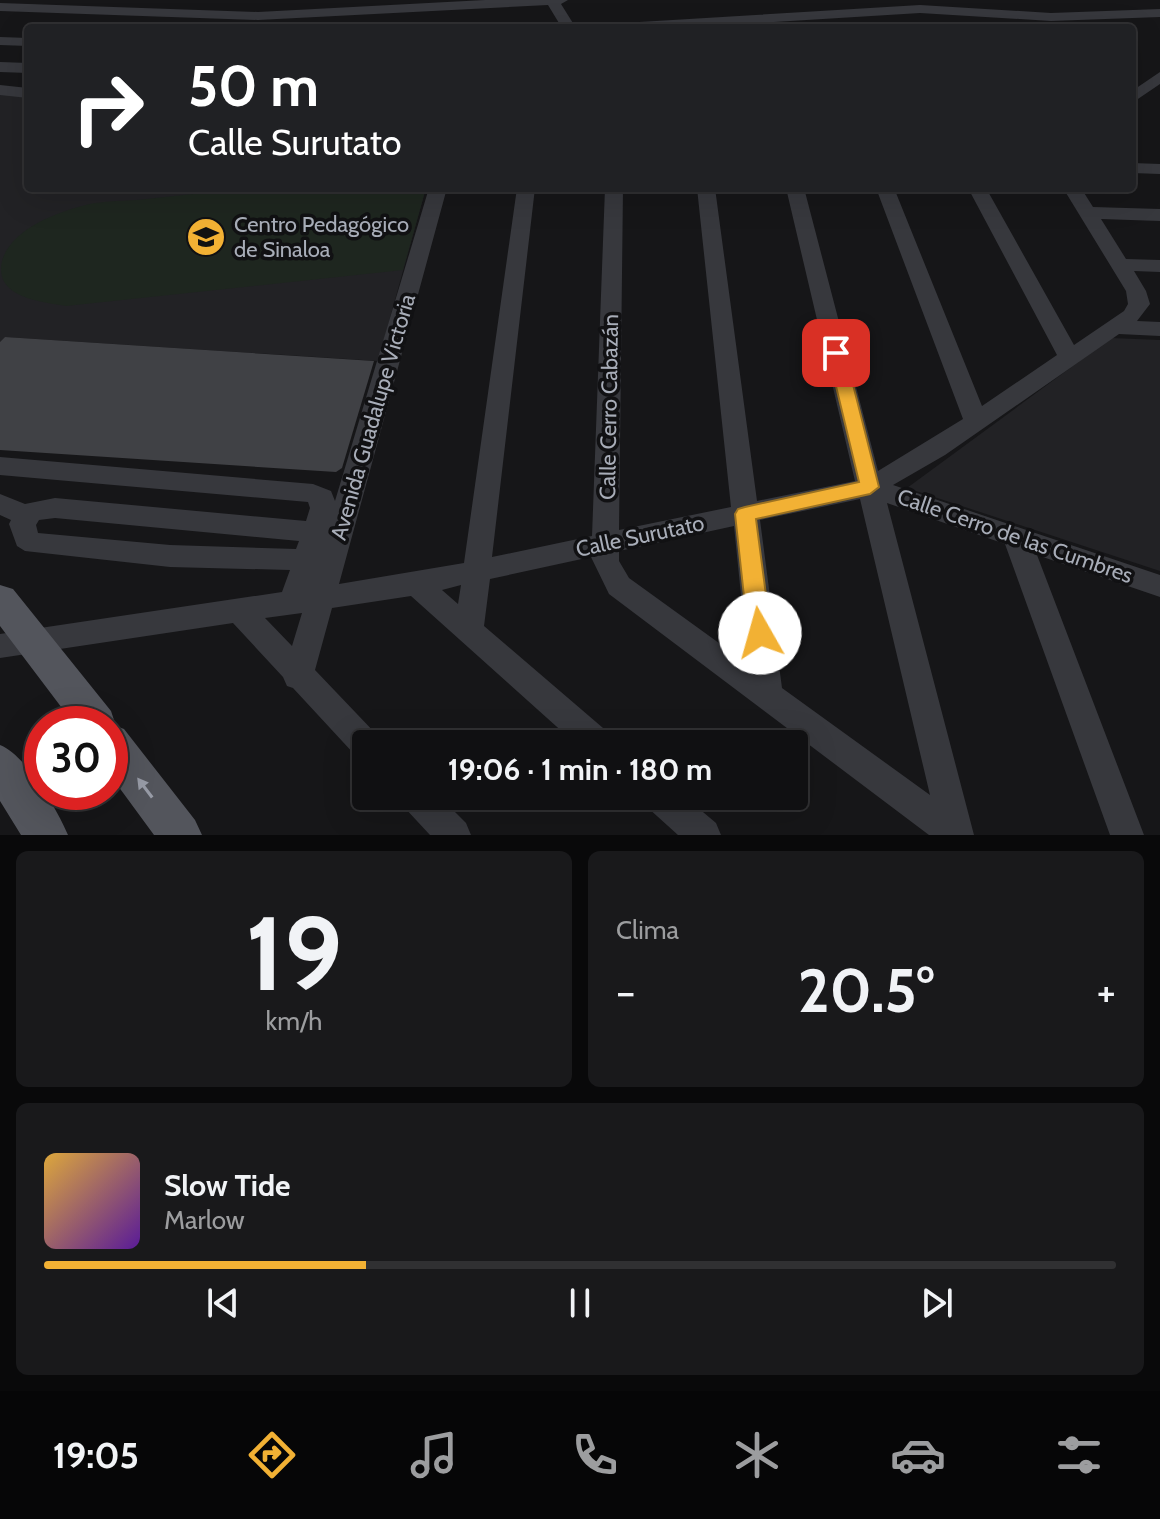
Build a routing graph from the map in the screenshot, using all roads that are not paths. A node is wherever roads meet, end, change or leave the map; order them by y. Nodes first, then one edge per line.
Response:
1 (265, 0) edge
2 (561, 0) edge
3 (860, 0) edge
4 (955, 0) edge
5 (520, 1) edge
6 (552, 1) edge
7 (0, 7) edge
8 (881, 11) junction
9 (1160, 13) edge
10 (287, 15) junction
11 (988, 18) edge
12 (907, 23) dead end
13 (313, 24) edge
14 (566, 24) edge
15 (671, 24) edge
16 (0, 41) edge
17 (24, 42) edge
18 (0, 67) edge
19 (24, 68) edge
20 (1160, 77) edge
21 (0, 90) edge
22 (24, 93) edge
23 (1136, 95) edge
24 (1136, 168) edge
25 (1160, 169) edge
26 (437, 192) edge
27 (525, 192) edge
28 (614, 192) edge
29 (706, 192) edge
30 (796, 192) edge
31 (887, 192) edge
32 (979, 192) edge
33 (1075, 192) edge
34 (1089, 213) junction
35 (1160, 215) edge
36 (1121, 265) junction
37 (1160, 266) edge
38 (1118, 327) junction
39 (1160, 329) edge
40 (1069, 356) junction
41 (975, 419) junction
42 (0, 466) edge
43 (870, 487) junction
44 (0, 504) edge
45 (745, 514) junction
46 (26, 515) junction
47 (315, 532) junction
48 (1016, 536) junction
49 (606, 543) junction
50 (307, 560) junction
51 (476, 572) junction
52 (416, 584) junction
53 (1160, 586) edge
54 (0, 599) edge
55 (307, 602) junction
56 (240, 611) junction
57 (469, 631) junction
58 (18, 644) edge
59 (298, 677) junction
60 (767, 692) junction
61 (79, 706) edge
62 (583, 730) edge
63 (352, 731) edge
64 (0, 764) edge
65 (128, 766) edge
66 (430, 810) edge
67 (675, 810) edge
68 (46, 835) edge
69 (180, 835) edge
70 (454, 835) edge
71 (704, 835) edge
72 (957, 835) edge
73 (1127, 835) edge

1 - 10 street
2 - 6 street
3 - 8 street
4 - 11 street
5 - 6 street
5 - 10 street
6 - 14 street
7 - 10 street
8 - 11 street
8 - 12 street
8 - 15 street
9 - 11 street
10 - 13 street
16 - 17 street
18 - 19 street
20 - 23 street
21 - 22 street
24 - 25 street
26 - 55 street, Avenida Guadalupe Victoria
27 - 51 street
28 - 49 street, Calle Cerro Cabazán
29 - 45 street
30 - 43 street
31 - 41 street
32 - 40 street
33 - 34 street, Calle Surutato
34 - 35 street
34 - 36 street, Calle Surutato
36 - 37 street
36 - 38 street, Calle Surutato
38 - 39 street
38 - 40 street, Calle Surutato
40 - 41 street, Calle Surutato
41 - 43 street, Calle Surutato
42 - 47 street
43 - 45 street, Calle Surutato
43 - 48 street, Calle Cerro de las Cumbres
43 - 72 street
44 - 46 street
45 - 49 street, Calle Surutato
45 - 60 street
46 - 47 street
46 - 50 street
47 - 50 street
48 - 53 street, Calle Cerro de las Cumbres
48 - 73 street
49 - 51 street, Calle Surutato
49 - 60 street, Calle Cerro Cabazán
50 - 55 street
51 - 52 street, Calle Surutato
51 - 57 street
52 - 55 street, Calle Surutato
52 - 57 street
54 - 58 main road
55 - 56 street, Calle Surutato
55 - 59 street
56 - 58 street, Calle Surutato
56 - 59 street
57 - 62 street
58 - 61 main road
59 - 63 street
60 - 72 street, Calle Cerro Cabazán
64 - 68 main road
69 -> 65 main road
66 - 70 street
67 - 71 street

